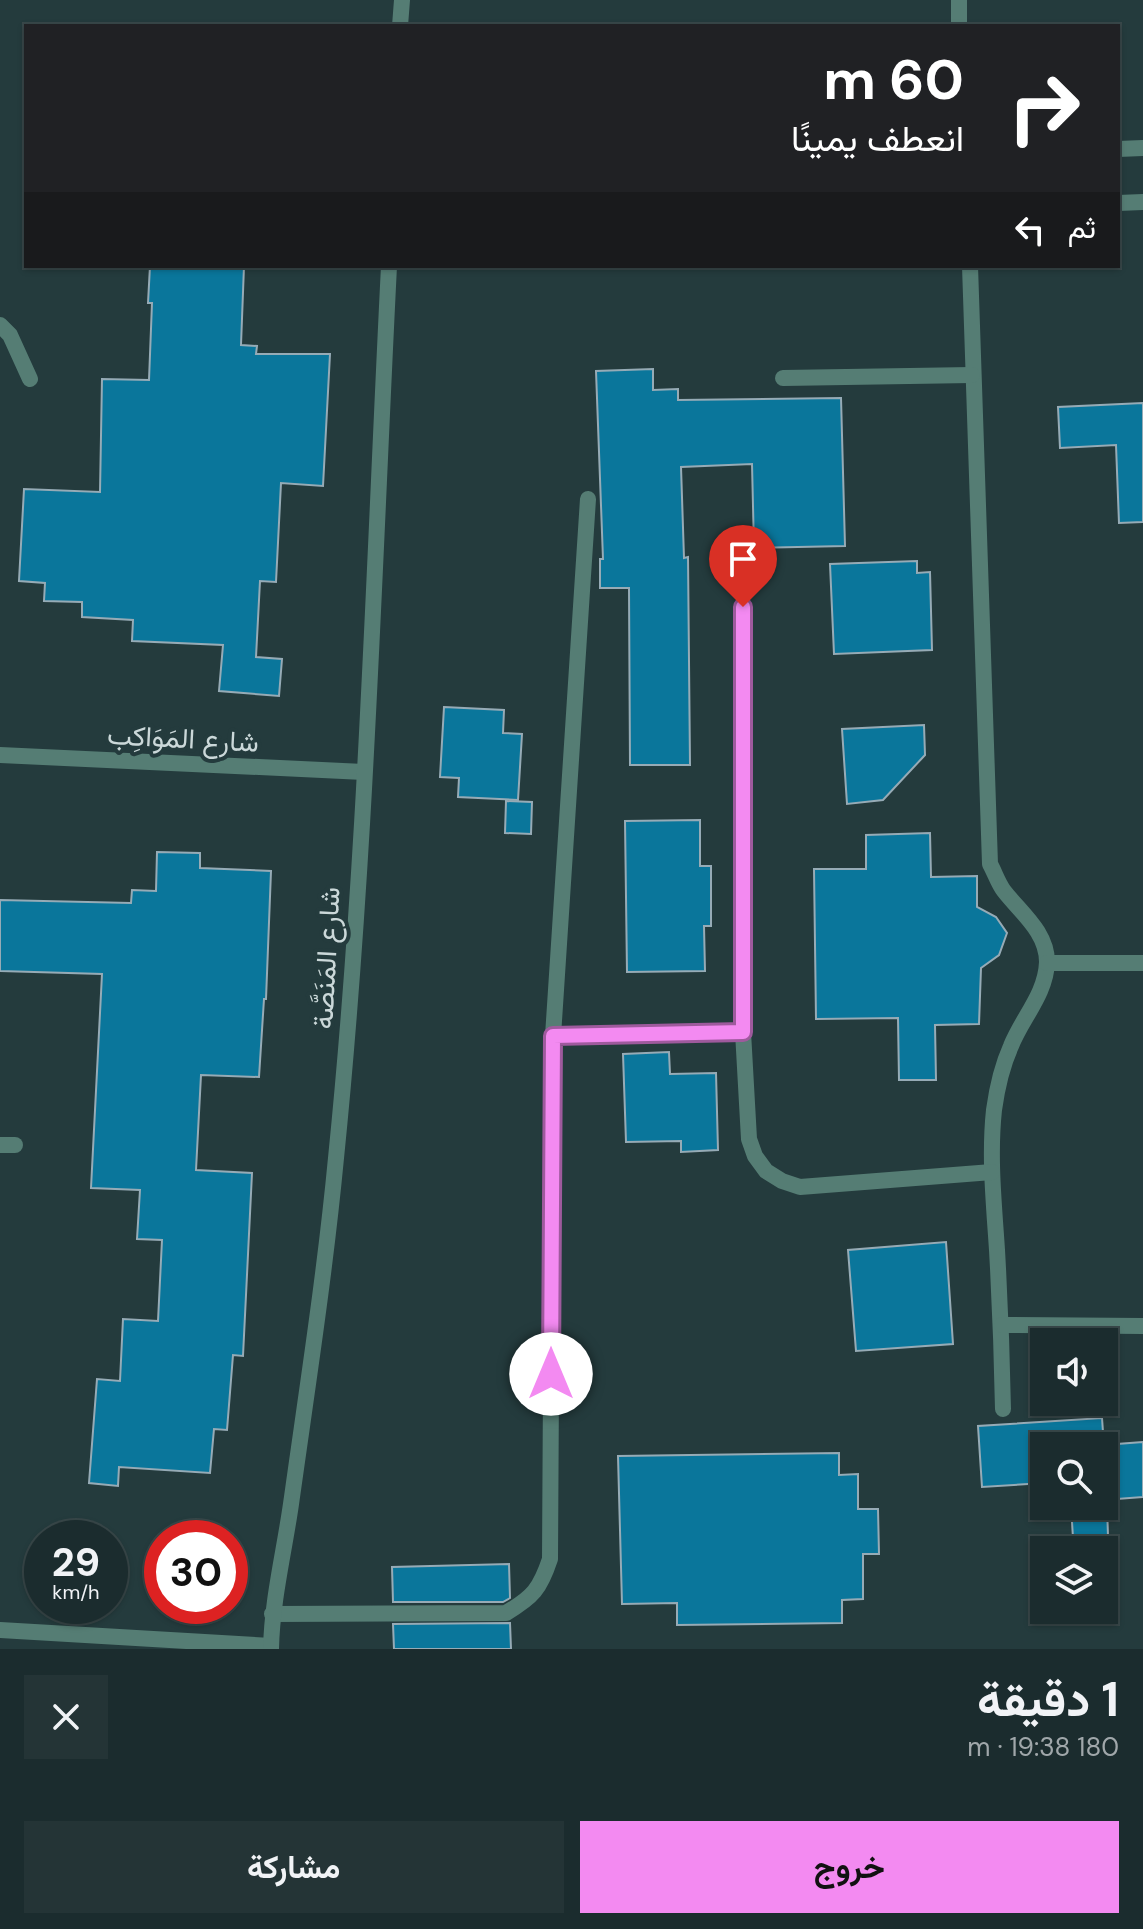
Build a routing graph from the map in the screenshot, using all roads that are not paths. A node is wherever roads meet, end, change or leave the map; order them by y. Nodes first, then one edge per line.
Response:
1 (402, 0) edge
2 (959, 0) edge
3 (400, 24) edge
4 (959, 24) edge
5 (1143, 148) edge
6 (1120, 149) edge
7 (1143, 202) edge
8 (1120, 203) edge
9 (389, 268) edge
10 (970, 268) edge
11 (0, 325) edge
12 (972, 375) junction
13 (783, 378) dead end
14 (30, 379) dead end
15 (588, 499) dead end
16 (743, 607) dead end
17 (0, 755) edge
18 (364, 772) junction
19 (1047, 963) junction
20 (1143, 963) edge
21 (743, 1032) junction
22 (553, 1036) junction
23 (992, 1172) junction
24 (1002, 1325) junction
25 (1143, 1326) edge
26 (1003, 1409) dead end
27 (272, 1614) junction
28 (0, 1630) edge
29 (271, 1647) edge

1 - 3 street
2 - 4 street
5 - 6 street
7 - 8 street
9 - 18 street, شارع المَنَصَّة
10 - 12 street
11 - 14 street
12 - 13 street
12 - 19 street
15 - 22 street
16 - 21 street
17 - 18 street, شارع المَوَاكِب
18 - 27 street, شارع المَنَصَّة
19 - 20 street
19 - 23 street
21 - 22 street
21 - 23 street
22 - 27 street
23 - 24 street
24 - 25 street
24 - 26 street
27 - 29 street, شارع المَنَصَّة
28 - 29 street

